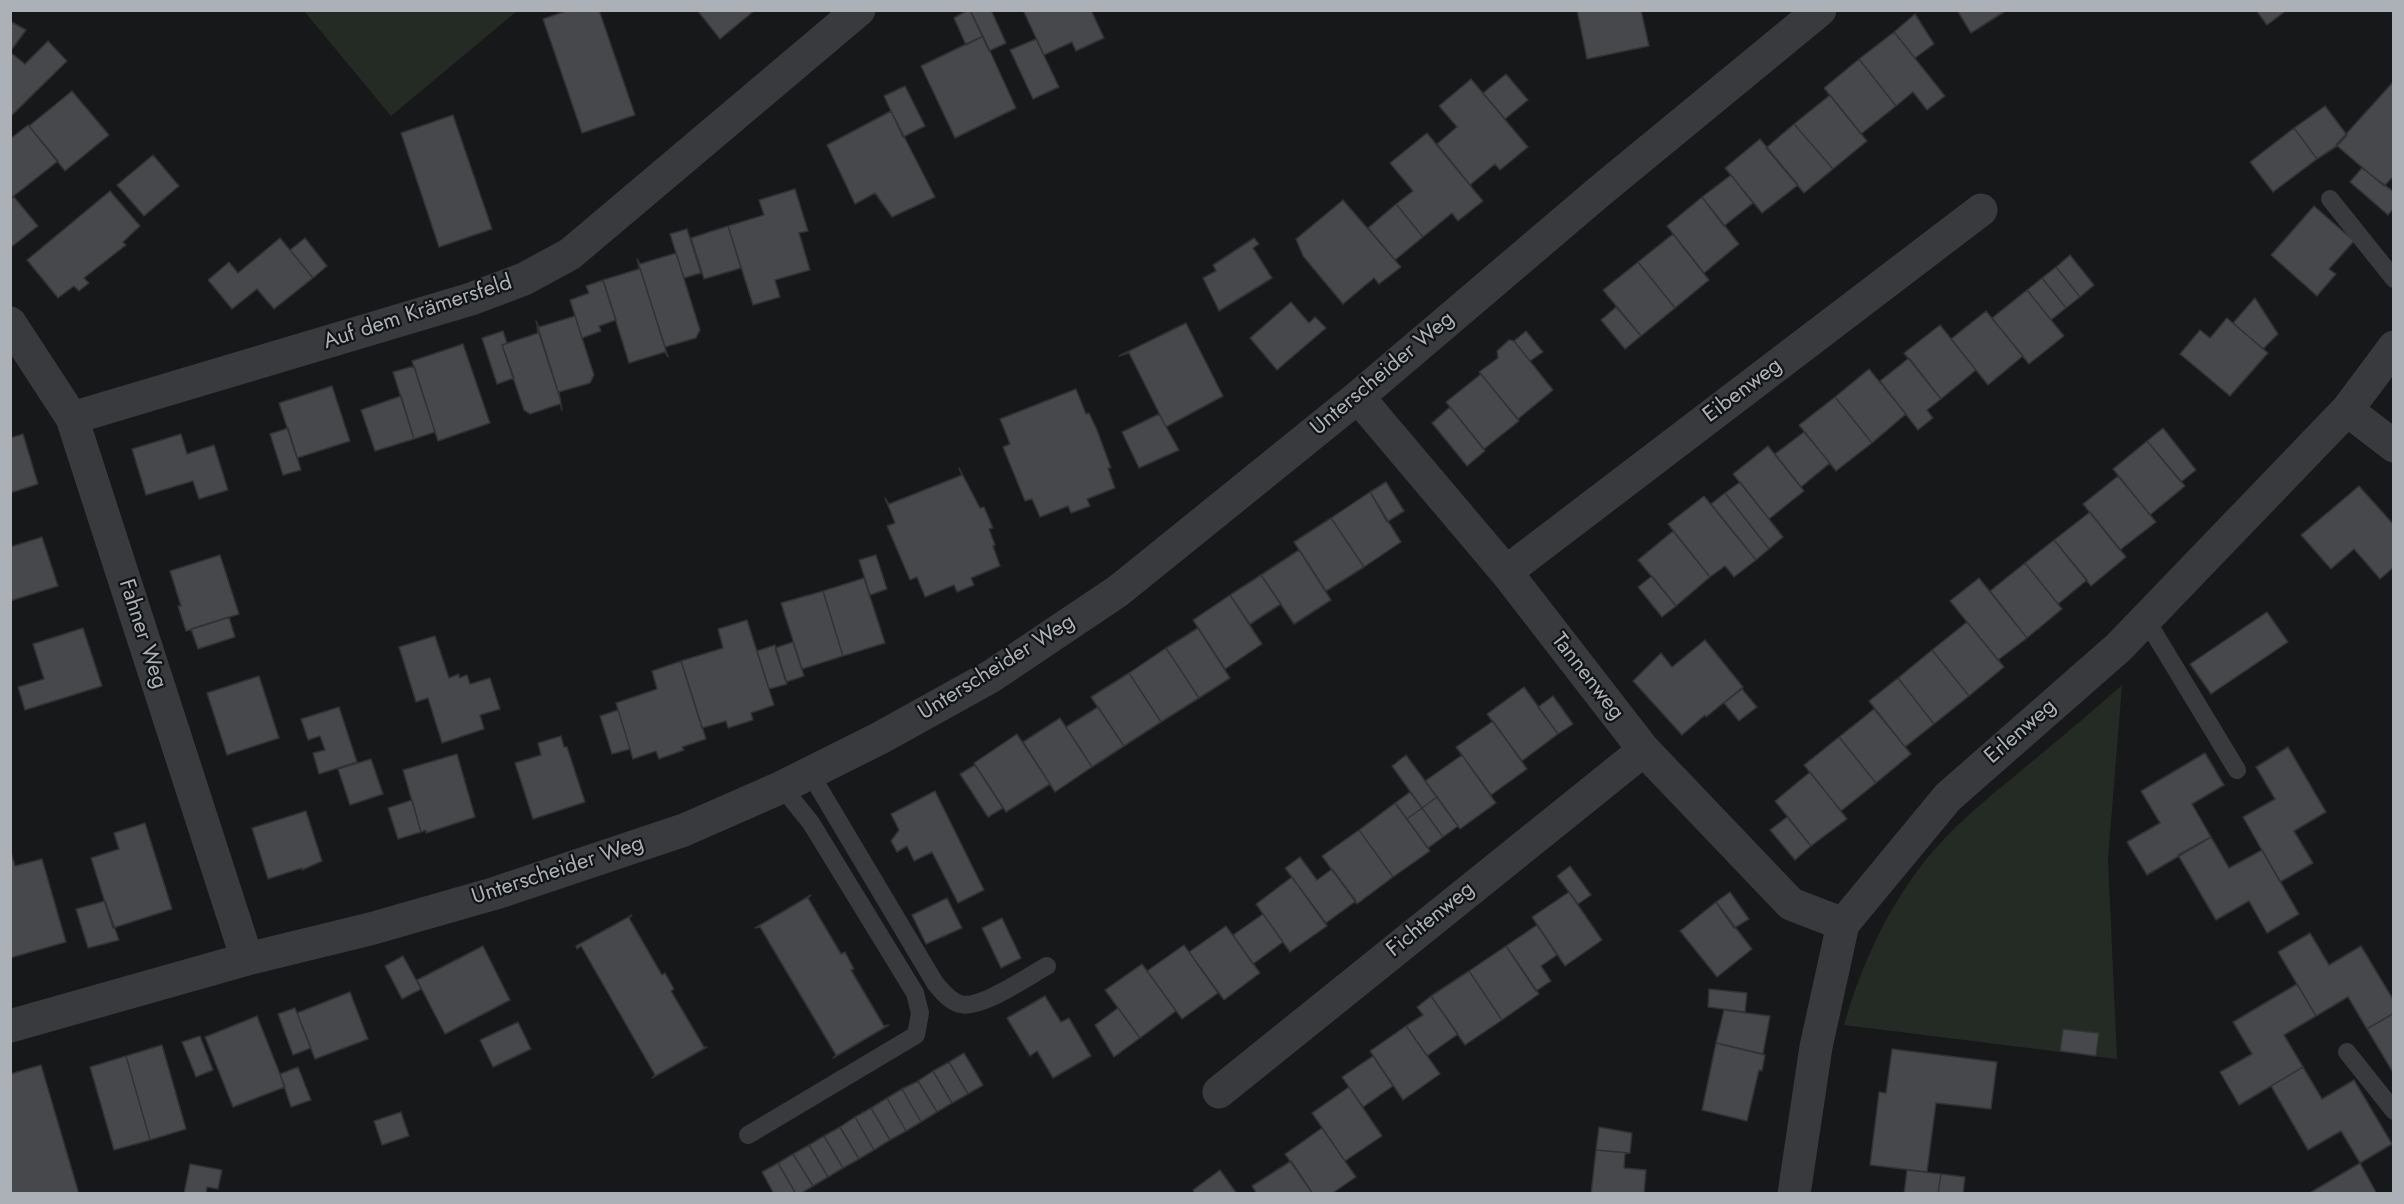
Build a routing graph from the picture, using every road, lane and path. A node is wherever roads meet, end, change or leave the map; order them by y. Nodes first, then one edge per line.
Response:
1 (859, 10) edge
2 (1820, 10) edge
3 (2330, 199) dead end
4 (1982, 210) dead end
5 (2394, 279) edge
6 (10, 322) edge
7 (2394, 347) edge
8 (1358, 397) junction
9 (2347, 410) junction
10 (72, 418) junction
11 (2394, 446) edge
12 (1506, 572) junction
13 (2145, 618) junction
14 (1644, 750) junction
15 (2237, 770) dead end
16 (796, 780) junction
17 (1843, 924) junction
18 (247, 959) junction
19 (1047, 966) dead end
20 (10, 1026) edge
21 (2347, 1052) dead end
22 (1219, 1092) dead end
23 (2394, 1111) edge
24 (748, 1135) dead end
25 (1794, 1194) edge

1 - 10 street, Auf dem Krämersfeld
2 - 8 street, Unterscheider Weg
3 - 5 lane
4 - 12 street, Eibenweg
6 - 10 street, Fahner Weg
7 - 9 street, Erlenweg
8 - 12 street, Tannenweg
8 - 16 street, Unterscheider Weg
9 - 11 street
9 - 13 street, Erlenweg
10 - 18 street, Fahner Weg
12 - 14 street, Tannenweg
13 - 15 lane
13 - 17 street, Erlenweg
14 - 17 street, Tannenweg
14 - 22 street, Fichtenweg
16 - 18 street, Unterscheider Weg
16 - 19 lane
16 - 24 lane
17 - 25 street, Erlenweg
18 - 20 street, Unterscheider Weg
21 - 23 lane

